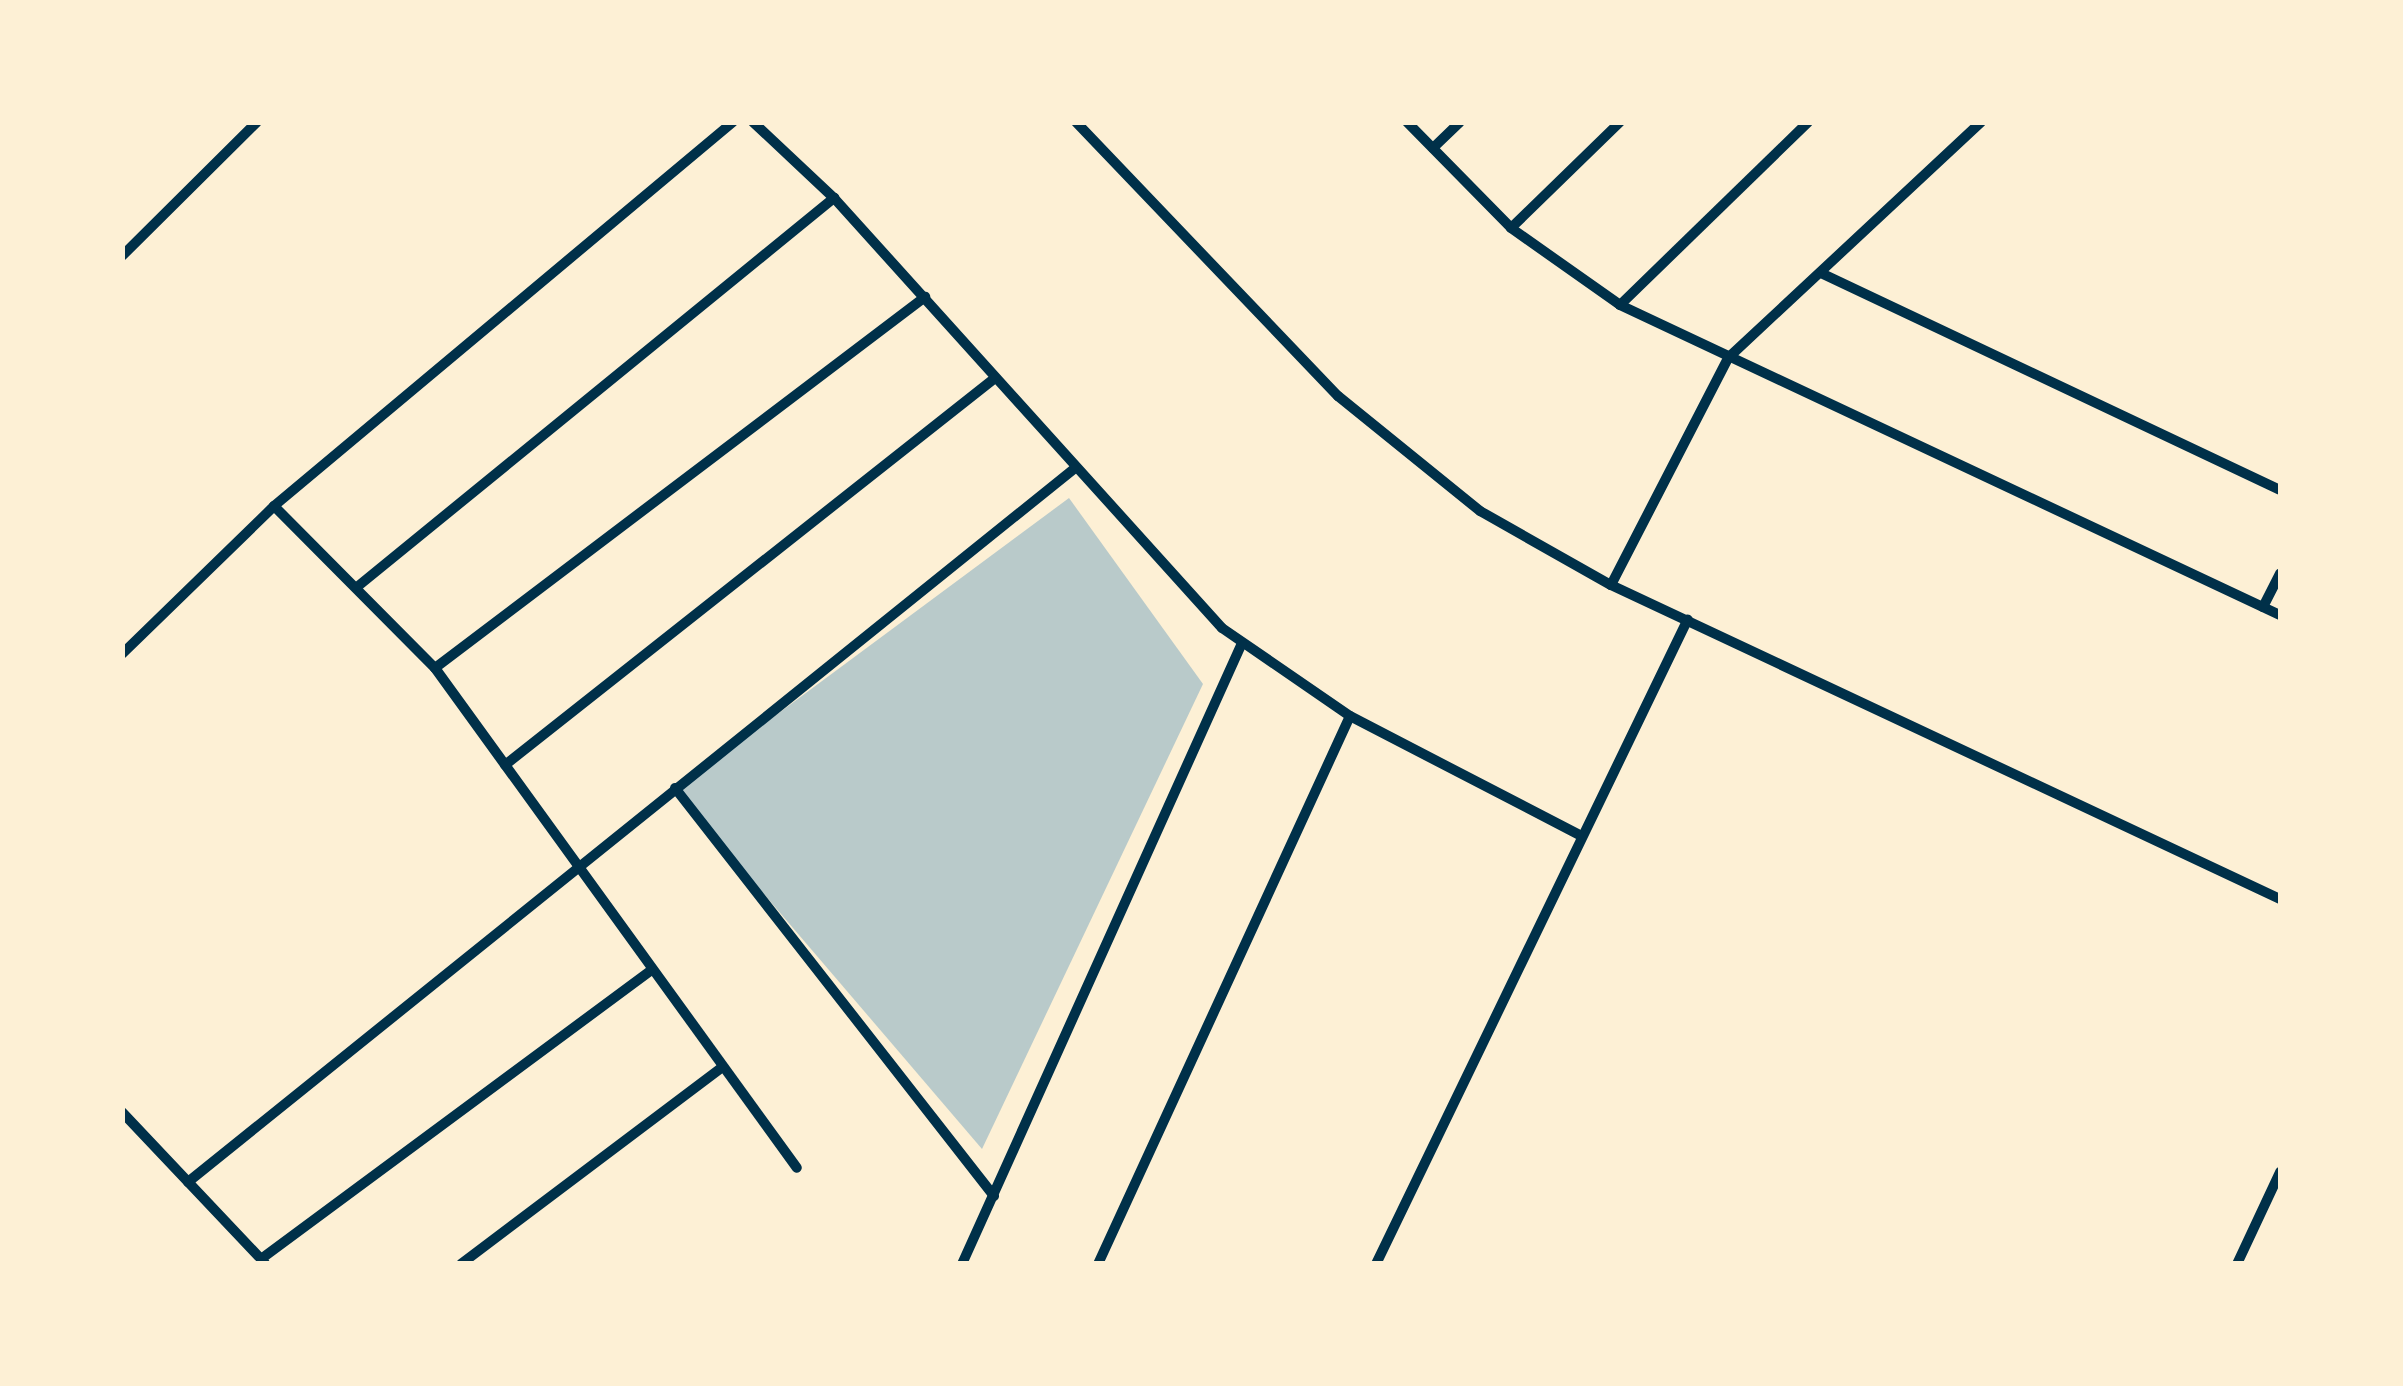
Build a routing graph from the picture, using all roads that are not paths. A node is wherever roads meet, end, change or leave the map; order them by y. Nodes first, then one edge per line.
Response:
1 (257, 122) edge
2 (733, 122) edge
3 (753, 122) edge
4 (1076, 122) edge
5 (1407, 122) edge
6 (1460, 122) edge
7 (1620, 122) edge
8 (1808, 122) edge
9 (1981, 122) edge
10 (1433, 148) junction
11 (834, 198) junction
12 (1511, 228) junction
13 (122, 256) edge
14 (1823, 274) junction
15 (925, 297) junction
16 (1620, 305) junction
17 (1728, 358) junction
18 (995, 378) junction
19 (1074, 469) junction
20 (2280, 490) edge
21 (274, 506) junction
22 (2280, 573) edge
23 (1611, 585) junction
24 (356, 586) junction
25 (2263, 606) junction
26 (2280, 615) edge
27 (1688, 619) junction
28 (1242, 643) junction
29 (122, 654) edge
30 (435, 668) junction
31 (1350, 716) junction
32 (506, 764) junction
33 (675, 788) junction
34 (1578, 834) junction
35 (579, 864) junction
36 (2280, 899) edge
37 (650, 970) junction
38 (722, 1067) junction
39 (122, 1112) edge
40 (798, 1168) dead end
41 (2280, 1172) edge
42 (188, 1182) junction
43 (994, 1196) junction
44 (264, 1261) edge
45 (461, 1264) edge
46 (962, 1264) edge
47 (1098, 1264) edge
48 (1376, 1264) edge
49 (2236, 1264) edge

1 - 13 street
2 - 21 street
3 - 11 street
4 - 23 street
5 - 10 street
6 - 10 street
7 - 12 street
8 - 16 street
9 - 14 street
10 - 12 street
11 - 15 street
11 - 24 street
12 - 16 street
14 - 17 street
14 - 20 street
15 - 18 street
15 - 30 street
16 - 17 street
17 - 23 street
17 - 25 street
18 - 19 street
18 - 32 street
19 - 28 street
19 - 33 street
21 - 24 street
21 - 29 street
22 - 25 street
23 - 27 street
24 - 30 street
25 - 26 street
27 - 34 street
27 - 36 street
28 - 31 street
28 - 43 street
30 - 32 street
31 - 34 street
31 - 47 street
32 - 35 street
33 - 35 street
33 - 43 street
34 - 48 street
35 - 37 street
35 - 42 street
37 - 38 street
37 - 44 street
38 - 40 street
38 - 45 street
39 - 42 street
41 - 49 street
42 - 44 street
43 - 46 street

